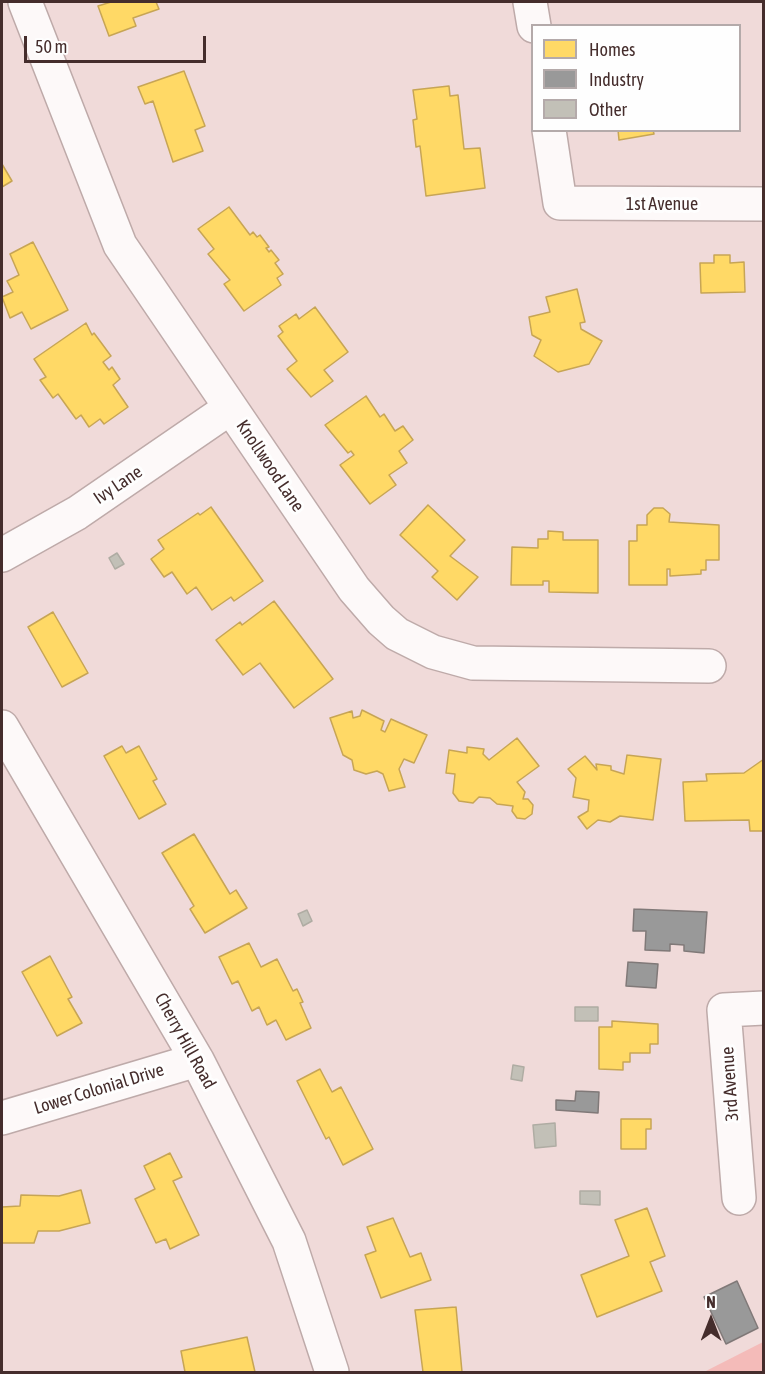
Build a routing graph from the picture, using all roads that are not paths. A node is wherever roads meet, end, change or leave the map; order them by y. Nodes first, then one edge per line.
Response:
1 (25, 2) edge
2 (530, 2) edge
3 (534, 24) edge
4 (549, 132) edge
5 (764, 204) edge
6 (231, 408) junction
7 (2, 555) edge
8 (709, 666) dead end
9 (2, 726) edge
10 (764, 1008) edge
11 (197, 1060) junction
12 (2, 1118) edge
13 (739, 1198) dead end
14 (332, 1372) edge

1 - 6 street, Knollwood Lane
2 - 3 street
4 - 5 street, 1st Avenue
6 - 7 street, Ivy Lane
6 - 8 street, Knollwood Lane
9 - 11 street, Cherry Hill Road
10 - 13 street, 3rd Avenue
11 - 12 street, Lower Colonial Drive
11 - 14 street, Cherry Hill Road

